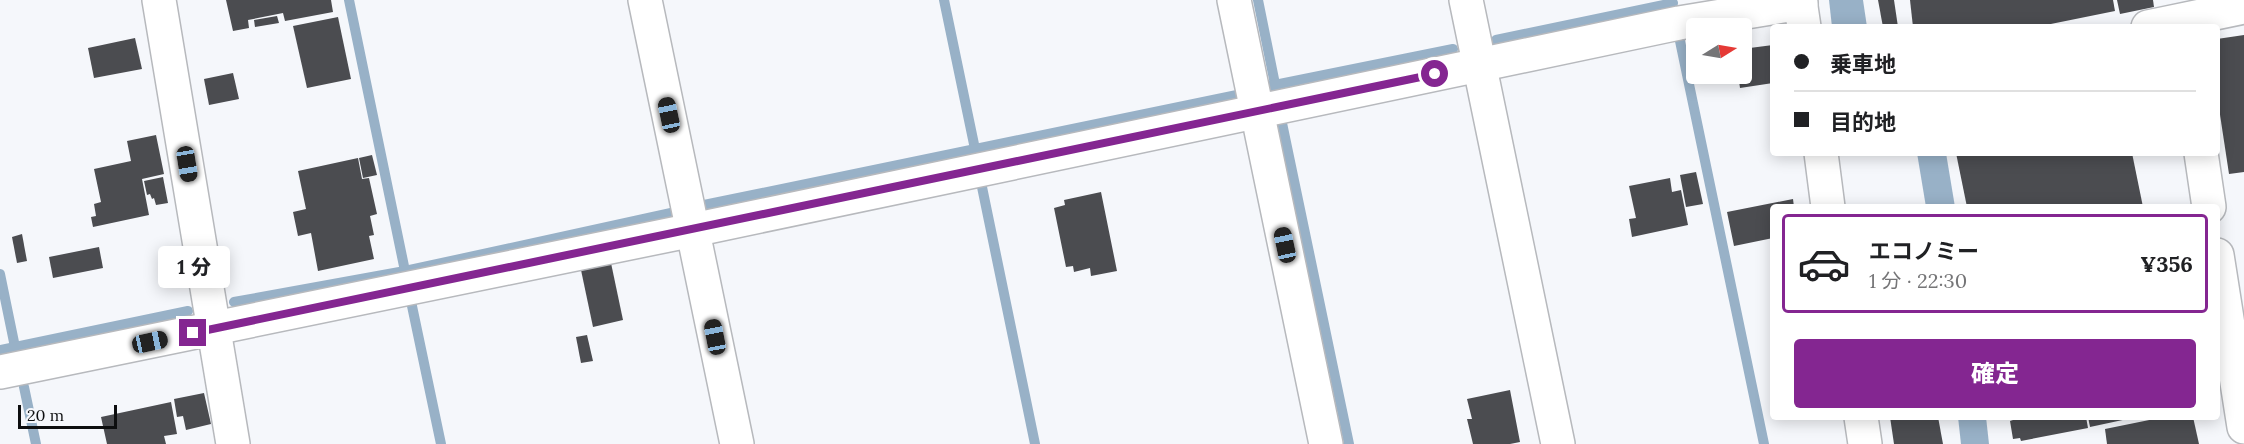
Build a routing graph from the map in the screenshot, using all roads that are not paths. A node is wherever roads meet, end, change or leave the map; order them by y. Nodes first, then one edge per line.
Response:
1 (159, 0) edge
2 (645, 0) edge
3 (1234, 0) edge
4 (1466, 0) edge
5 (2244, 7) edge
6 (1802, 10) edge
7 (2180, 16) edge
8 (2157, 24) edge
9 (1479, 65) junction
10 (1257, 112) junction
11 (1821, 156) edge
12 (2201, 156) edge
13 (1828, 204) edge
14 (2209, 204) edge
15 (693, 230) junction
16 (2220, 274) edge
17 (214, 328) junction
18 (0, 372) edge
19 (1861, 420) edge
20 (2244, 427) edge
21 (233, 444) edge
22 (737, 444) edge
23 (1326, 444) edge
24 (1558, 444) edge
25 (1865, 444) edge

1 - 17 street
2 - 15 street
3 - 10 street
4 - 9 street
5 - 7 street
6 - 9 street
7 - 8 street
9 - 10 street
9 - 24 street
10 - 15 street
10 - 23 street
11 - 13 street
12 - 14 street
15 - 17 street
15 - 22 street
16 - 20 street
17 - 18 street
17 - 21 street
19 - 25 street

